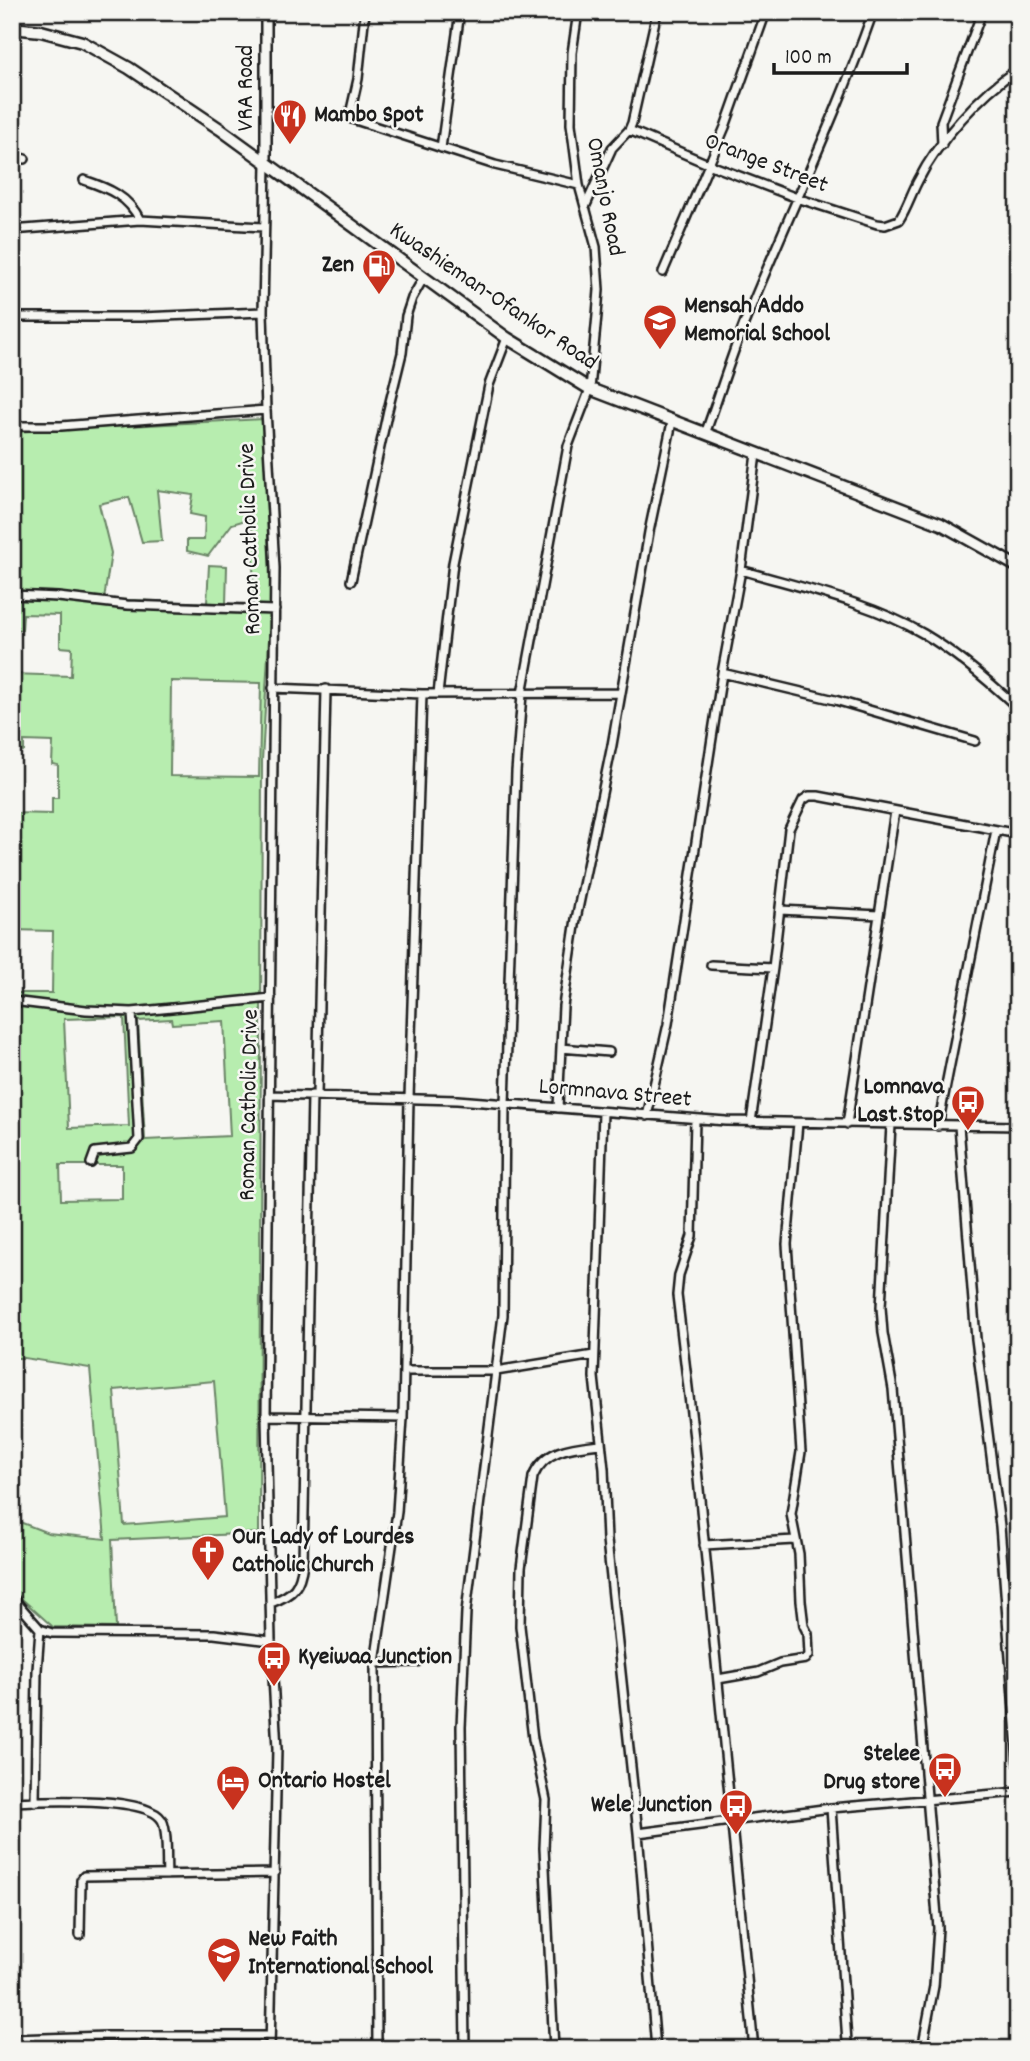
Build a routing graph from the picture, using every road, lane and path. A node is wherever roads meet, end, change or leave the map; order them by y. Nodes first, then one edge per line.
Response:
1 (266, 12) edge
2 (365, 12) edge
3 (460, 12) edge
4 (578, 12) edge
5 (657, 12) edge
6 (766, 12) edge
7 (873, 12) edge
8 (982, 12) edge
9 (12, 28) edge
10 (1018, 69) edge
11 (629, 130) junction
12 (942, 145) junction
13 (440, 148) junction
14 (12, 156) edge
15 (25, 159) dead end
16 (266, 163) junction
17 (708, 164) junction
18 (84, 180) dead end
19 (579, 185) junction
20 (797, 198) junction
21 (585, 206) junction
22 (139, 220) junction
23 (264, 227) junction
24 (12, 229) edge
25 (663, 272) dead end
26 (424, 277) junction
27 (264, 312) junction
28 (12, 317) edge
29 (507, 338) junction
30 (590, 389) junction
31 (266, 410) junction
32 (672, 422) junction
33 (12, 426) edge
34 (705, 435) junction
35 (756, 454) junction
36 (1018, 567) edge
37 (741, 570) junction
38 (351, 581) dead end
39 (12, 595) edge
40 (275, 610) junction
41 (722, 673) junction
42 (273, 688) junction
43 (326, 690) junction
44 (621, 693) junction
45 (438, 694) junction
46 (522, 694) junction
47 (422, 695) junction
48 (1018, 708) edge
49 (975, 741) dead end
50 (895, 811) junction
51 (996, 830) junction
52 (1018, 834) edge
53 (780, 909) junction
54 (879, 915) junction
55 (711, 965) dead end
56 (773, 968) junction
57 (271, 998) junction
58 (12, 1000) edge
59 (132, 1012) junction
60 (561, 1048) junction
61 (609, 1052) dead end
62 (269, 1095) junction
63 (314, 1095) junction
64 (409, 1098) junction
65 (505, 1104) junction
66 (558, 1108) junction
67 (603, 1112) junction
68 (647, 1116) junction
69 (695, 1120) junction
70 (751, 1122) junction
71 (798, 1123) junction
72 (847, 1124) junction
73 (891, 1125) junction
74 (938, 1126) junction
75 (959, 1126) junction
76 (1018, 1126) edge
77 (91, 1163) dead end
78 (594, 1355) junction
79 (404, 1371) junction
80 (496, 1371) junction
81 (266, 1416) junction
82 (304, 1417) junction
83 (403, 1418) junction
84 (601, 1444) junction
85 (795, 1540) junction
86 (704, 1545) junction
87 (12, 1597) edge
88 (271, 1603) junction
89 (40, 1629) junction
90 (271, 1642) junction
91 (417, 1662) dead end
92 (375, 1663) junction
93 (718, 1679) junction
94 (1018, 1763) edge
95 (1018, 1792) edge
96 (927, 1798) junction
97 (12, 1802) edge
98 (35, 1802) junction
99 (831, 1808) junction
100 (732, 1820) junction
101 (638, 1833) junction
102 (275, 1873) junction
103 (167, 1875) junction
104 (80, 1935) dead end
105 (270, 2036) junction
106 (12, 2039) edge
107 (847, 2042) dead end
108 (270, 2049) edge
109 (377, 2049) edge
110 (466, 2049) edge
111 (554, 2049) edge
112 (656, 2049) edge
113 (754, 2049) edge
114 (922, 2049) edge

1 - 16 street, VRA Road
2 - 13 street
3 - 13 street
4 - 19 street, Omanjo Road
5 - 11 street
6 - 17 street
7 - 20 street
8 - 12 street
9 - 16 main road, Kwashieman-Ofankor Road
10 - 12 street
11 - 17 street, Orange Street
11 - 21 street
12 - 20 street, Orange Street
13 - 19 street
14 - 15 street
16 - 23 street, Roman Catholic Drive
16 - 26 main road, Kwashieman-Ofankor Road
17 - 20 street, Orange Street
17 - 25 street
18 - 22 street
19 - 21 street, Omanjo Road
20 - 34 street
21 - 30 street, Omanjo Road
22 - 23 street
22 - 24 street
23 - 27 street, Roman Catholic Drive
26 - 29 main road, Kwashieman-Ofankor Road
26 - 38 street
27 - 28 street
27 - 31 street, Roman Catholic Drive
29 - 30 main road, Kwashieman-Ofankor Road
29 - 45 street
30 - 32 main road, Kwashieman-Ofankor Road
30 - 46 street, Omanjo Road
31 - 33 street
31 - 40 street, Roman Catholic Drive
32 - 34 main road, Kwashieman-Ofankor Road
32 - 44 street
34 - 35 main road, Kwashieman-Ofankor Road
35 - 36 main road, Kwashieman-Ofankor Road
35 - 37 street
37 - 41 street
37 - 48 street
39 - 40 street
40 - 42 street, Roman Catholic Drive
41 - 49 street
41 - 68 street
42 - 43 street
42 - 57 street, Roman Catholic Drive
43 - 47 street
43 - 63 street
44 - 46 street
44 - 60 street
45 - 46 street
45 - 47 street
46 - 65 street, Omanjo Road
47 - 64 street
50 - 51 street
50 - 53 street
50 - 54 street
51 - 52 street
51 - 74 street
53 - 54 street
53 - 56 street
54 - 72 street
55 - 56 street
56 - 70 street
57 - 59 street
57 - 62 street, Roman Catholic Drive
58 - 59 street
59 - 77 street
60 - 61 street
60 - 66 street
62 - 63 street, Lormnava Street
62 - 81 street, Roman Catholic Drive
63 - 64 street, Lormnava Street
63 - 82 street
64 - 65 street, Lormnava Street
64 - 79 street
65 - 66 street, Lormnava Street
65 - 80 street, Omanjo Road
66 - 67 street, Lormnava Street
67 - 68 street, Lormnava Street
67 - 78 street
68 - 69 street, Lormnava Street
69 - 70 street, Lormnava Street
69 - 86 street
70 - 71 street, Lormnava Street
71 - 72 street, Lormnava Street
71 - 85 street
72 - 73 street, Lormnava Street
73 - 74 street, Lormnava Street
73 - 96 street
74 - 75 street, Lormnava Street
75 - 76 street, Lormnava Street
75 - 94 street
78 - 80 street
78 - 84 street
79 - 80 street
79 - 83 street
80 - 110 street, Omanjo Road
81 - 82 street
81 - 88 street, Roman Catholic Drive
82 - 83 street
82 - 88 street
83 - 92 street
84 - 101 street
84 - 111 street
85 - 86 street
85 - 93 street
86 - 93 street
87 - 89 street
88 - 90 street, Roman Catholic Drive
89 - 90 street
89 - 98 street
90 - 102 street, Roman Catholic Drive
91 - 92 street
92 - 109 street
93 - 100 street
95 - 96 street
96 - 99 street
96 - 114 street
97 - 98 street
98 - 103 street
99 - 100 street
99 - 107 street
100 - 101 street
100 - 113 street
101 - 112 street
102 - 103 street
102 - 105 street, Roman Catholic Drive
103 - 104 street
105 - 106 street
105 - 108 street, Roman Catholic Drive

